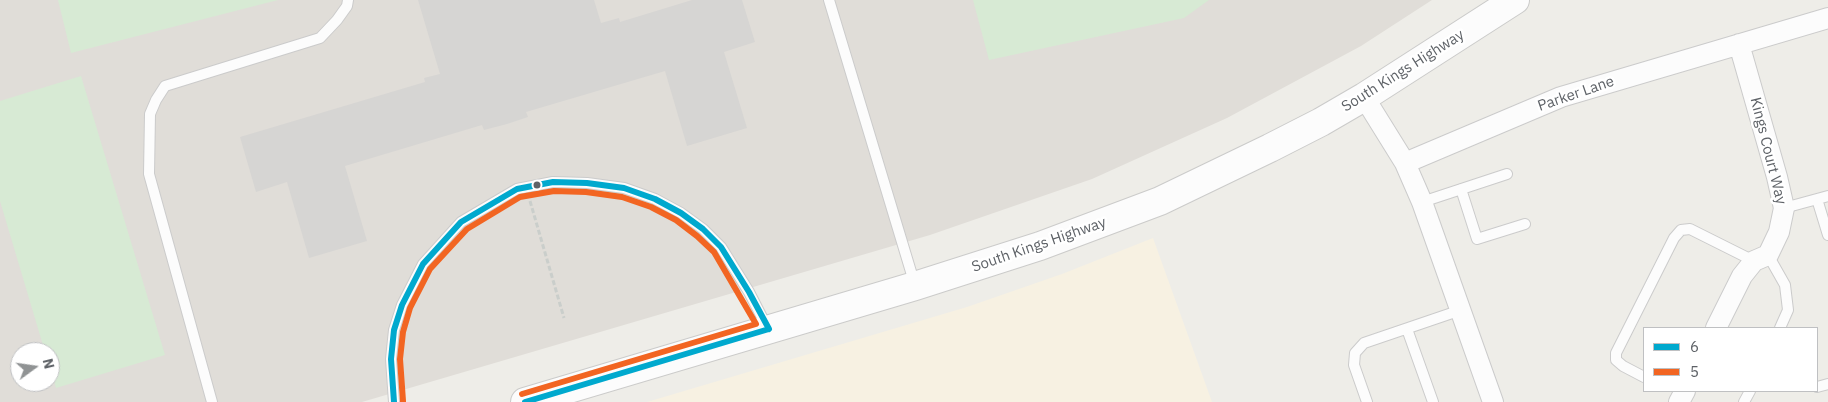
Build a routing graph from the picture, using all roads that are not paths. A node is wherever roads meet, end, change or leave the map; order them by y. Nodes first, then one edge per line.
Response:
1 (348, 0) edge
2 (829, 0) edge
3 (1515, 0) edge
4 (1828, 18) edge
5 (1739, 44) junction
6 (1364, 97) junction
7 (1405, 163) junction
8 (1507, 174) dead end
9 (1460, 190) junction
10 (1828, 196) edge
11 (1817, 199) junction
12 (1422, 202) junction
13 (1784, 208) junction
14 (1525, 224) dead end
15 (1828, 235) edge
16 (1761, 258) junction
17 (915, 286) junction
18 (1461, 310) junction
19 (1716, 327) edge
20 (1780, 327) edge
21 (1407, 329) junction
22 (769, 330) junction
23 (1643, 376) edge
24 (212, 402) edge
25 (394, 402) edge
26 (525, 402) edge
27 (1367, 402) edge
28 (1433, 402) edge
29 (1493, 402) edge

1 - 24 lane
2 - 17 lane
3 - 6 main road, South Kings Highway
4 - 5 street, Parker Lane
5 - 7 street, Parker Lane
5 - 13 street, Kings Court Way
6 - 7 street
6 - 17 main road, South Kings Highway
7 - 12 street
8 - 9 lane
9 - 12 lane
9 - 14 lane
10 - 11 lane
11 - 13 lane
11 - 15 lane
12 - 18 street
13 - 16 street, Kings Court Way
16 - 19 street, Kings Court Way
16 - 20 lane
16 - 23 lane
17 - 22 main road, South Kings Highway
18 - 21 lane
18 - 29 street
21 - 27 lane
21 - 28 lane
22 - 25 lane
22 - 26 main road, South Kings Highway

